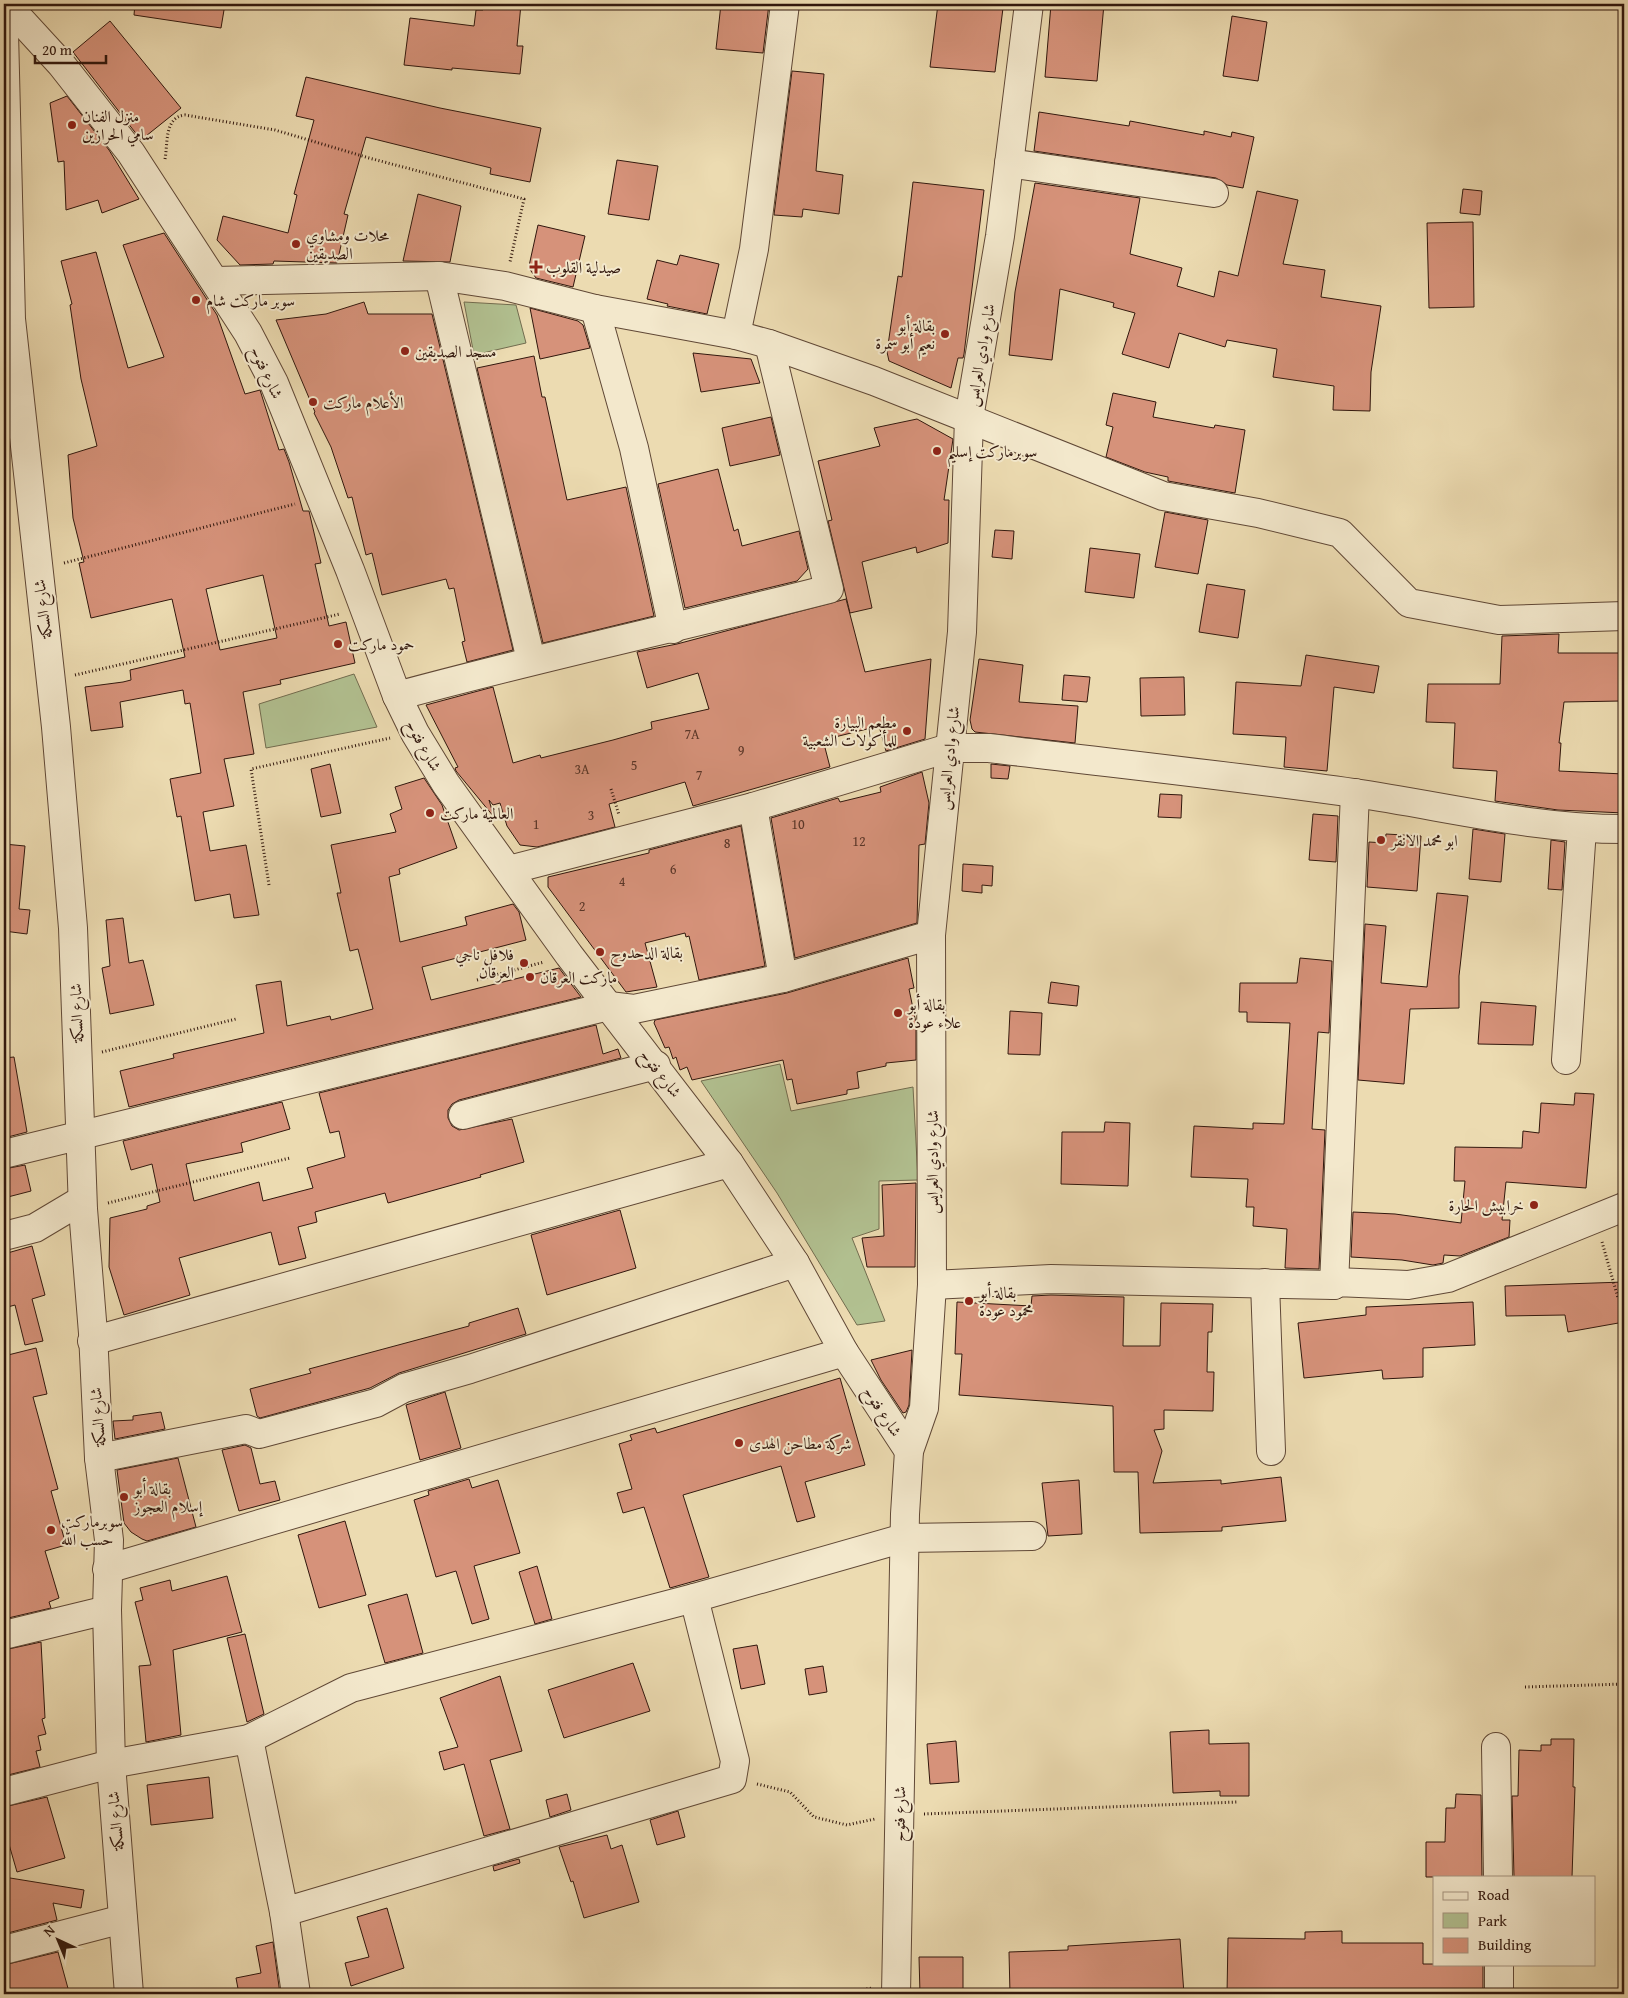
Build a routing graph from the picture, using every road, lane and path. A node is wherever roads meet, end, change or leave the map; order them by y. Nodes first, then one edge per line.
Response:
1 (6, 4) edge
2 (785, 4) edge
3 (1029, 4) edge
4 (4, 32) edge
5 (1009, 164) junction
6 (1214, 193) dead end
7 (161, 197) junction
8 (439, 276) junction
9 (216, 281) junction
10 (505, 286) junction
11 (595, 309) junction
12 (8, 320) edge
13 (736, 335) junction
14 (769, 344) junction
15 (969, 418) junction
16 (320, 498) junction
17 (37, 570) junction
18 (365, 609) junction
19 (1624, 616) edge
20 (674, 629) junction
21 (531, 660) junction
22 (51, 680) junction
23 (397, 696) junction
24 (415, 733) junction
25 (949, 748) junction
26 (1356, 793) junction
27 (753, 807) junction
28 (1582, 829) junction
29 (1624, 829) edge
30 (509, 870) junction
31 (269, 885) dead end
32 (931, 935) junction
33 (569, 955) junction
34 (783, 978) junction
35 (477, 980) dead end
36 (609, 1006) junction
37 (236, 1019) dead end
38 (77, 1058) junction
39 (1566, 1060) dead end
40 (656, 1065) junction
41 (463, 1115) dead end
42 (80, 1136) junction
43 (4, 1154) edge
44 (290, 1158) dead end
45 (729, 1162) junction
46 (82, 1204) junction
47 (1624, 1208) edge
48 (1595, 1218) junction
49 (4, 1236) edge
50 (795, 1263) junction
51 (1265, 1283) junction
52 (932, 1285) junction
53 (1334, 1285) junction
54 (1624, 1297) edge
55 (92, 1341) junction
56 (844, 1352) junction
57 (909, 1451) junction
58 (1271, 1451) dead end
59 (99, 1458) junction
60 (905, 1526) junction
61 (1032, 1536) dead end
62 (107, 1569) junction
63 (694, 1598) junction
64 (107, 1610) junction
65 (4, 1635) edge
66 (1624, 1684) edge
67 (1525, 1687) dead end
68 (249, 1739) junction
69 (1496, 1747) dead end
70 (111, 1764) junction
71 (732, 1779) junction
72 (4, 1792) edge
73 (1238, 1802) dead end
74 (899, 1815) junction
75 (1498, 1876) edge
76 (284, 1912) junction
77 (123, 1919) junction
78 (4, 1950) edge
79 (1499, 1966) edge
80 (896, 1989) edge
81 (129, 1994) edge
82 (296, 1994) edge
83 (839, 1994) edge
84 (1499, 1994) edge

1 - 7 street, شارع فتوح
2 - 13 street
3 - 5 street, شارع وادي العرايس
4 - 12 street, شارع السكة
5 - 6 street
5 - 15 street, شارع وادي العرايس
7 - 9 street, شارع فتوح
7 - 10 path
8 - 9 street
8 - 10 street
8 - 21 street
9 - 16 street, شارع فتوح
10 - 11 street
11 - 13 street
11 - 20 street
12 - 17 street, شارع السكة
13 - 14 street
14 - 15 street
14 - 20 street
15 - 19 street
15 - 25 street, شارع وادي العرايس
16 - 17 path
16 - 18 street, شارع فتوح
17 - 22 street, شارع السكة
18 - 22 path
18 - 23 street, شارع فتوح
20 - 21 street
21 - 23 street
22 - 38 street, شارع السكة
23 - 24 street, شارع فتوح
24 - 30 street, شارع فتوح
24 - 31 path
25 - 26 street
25 - 27 street
25 - 32 street, شارع وادي العرايس
26 - 28 street
26 - 53 street
27 - 30 street
27 - 34 street
28 - 29 street
28 - 39 street
30 - 33 street, شارع فتوح
32 - 34 street
32 - 52 street, شارع وادي العرايس
33 - 35 path
33 - 36 street, شارع فتوح
34 - 36 street
36 - 40 street, شارع فتوح
36 - 42 street
37 - 38 path
38 - 42 street, شارع السكة
40 - 41 street
40 - 45 street, شارع فتوح
42 - 43 street
42 - 46 street, شارع السكة
44 - 46 path
45 - 50 street, شارع فتوح
45 - 55 street
46 - 49 street
46 - 55 street, شارع السكة
47 - 48 street
48 - 53 street
48 - 54 path
50 - 56 street, شارع فتوح
50 - 59 street
51 - 52 street
51 - 53 street
51 - 58 street
52 - 57 street, شارع وادي العرايس
55 - 59 street, شارع السكة
56 - 57 street, شارع فتوح
56 - 62 street
57 - 60 street, شارع وادي العرايس
59 - 62 street, شارع السكة
60 - 61 street
60 - 63 street
60 - 74 street, شارع فتوح
62 - 64 street, شارع السكة
63 - 68 street
63 - 71 street
64 - 65 street
64 - 70 street, شارع السكة
66 - 67 path
68 - 70 street
68 - 76 street
69 - 75 street
70 - 72 street
70 - 77 street, شارع السكة
71 - 74 path
71 - 76 street
73 - 74 path
74 - 80 street, شارع فتوح
76 - 82 street
77 - 78 street
77 - 81 street, شارع السكة
79 - 84 street
80 - 83 path

